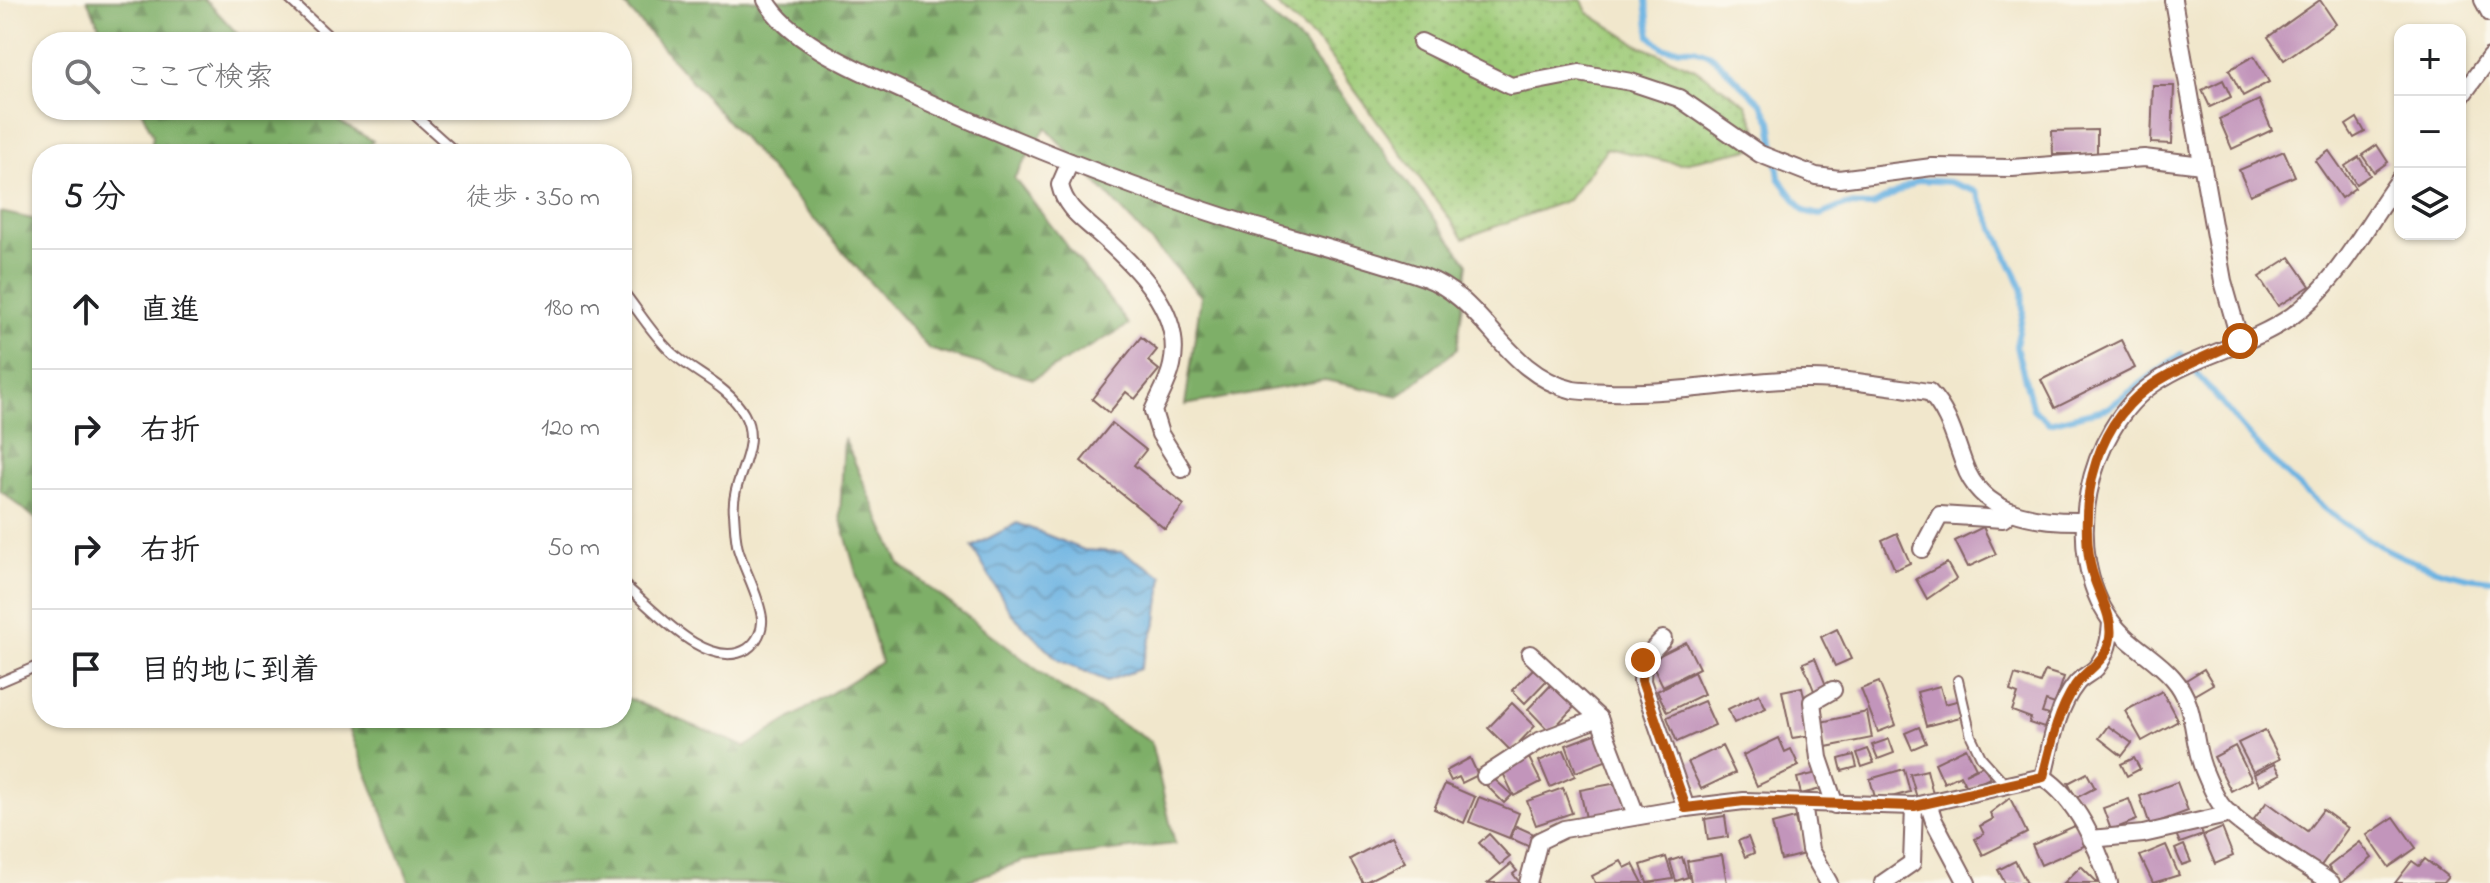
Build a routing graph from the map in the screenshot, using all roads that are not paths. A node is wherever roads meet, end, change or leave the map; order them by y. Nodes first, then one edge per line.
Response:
1 (290, 0) edge
2 (766, 0) edge
3 (2173, 0) edge
4 (2483, 0) edge
5 (2490, 13) edge
6 (324, 32) edge
7 (1421, 42) dead end
8 (2490, 57) edge
9 (2461, 96) edge
10 (420, 120) edge
11 (447, 144) edge
12 (1070, 162) junction
13 (2202, 165) junction
14 (2394, 187) edge
15 (632, 303) edge
16 (2240, 341) junction
17 (1182, 469) dead end
18 (2011, 512) junction
19 (2085, 521) junction
20 (1922, 549) dead end
21 (632, 591) edge
22 (2111, 622) junction
23 (1663, 639) dead end
24 (1530, 654) dead end
25 (32, 668) edge
26 (1958, 680) dead end
27 (0, 682) edge
28 (1833, 690) dead end
29 (1599, 718) junction
30 (1485, 776) dead end
31 (2043, 777) junction
32 (2006, 786) junction
33 (1803, 803) junction
34 (1921, 804) junction
35 (1835, 805) junction
36 (1686, 808) junction
37 (2231, 814) junction
38 (1636, 815) junction
39 (2091, 839) junction
40 (1528, 883) edge
41 (1829, 883) edge
42 (1883, 883) edge
43 (1967, 883) edge
44 (2109, 883) edge
45 (2331, 883) edge

1 - 6 lane
2 - 12 street
3 - 13 street
4 - 5 street
7 - 13 street
8 - 9 street
10 - 11 lane
12 - 17 street
12 - 18 street
13 - 16 street
14 - 16 street
15 - 21 lane
16 - 19 street
18 - 19 street
18 - 20 street
19 - 22 street
22 - 31 street
22 - 37 street
23 - 36 street
24 - 29 street
25 - 27 lane
26 - 32 lane
28 - 35 street
29 - 30 street
29 - 38 street
31 - 32 street
31 - 39 street
32 - 34 street
33 - 35 street
33 - 36 street
33 - 41 street
34 - 35 street
34 - 42 street
34 - 43 street
36 - 38 street
37 - 39 street
37 - 45 street
38 - 40 street
39 - 44 street

